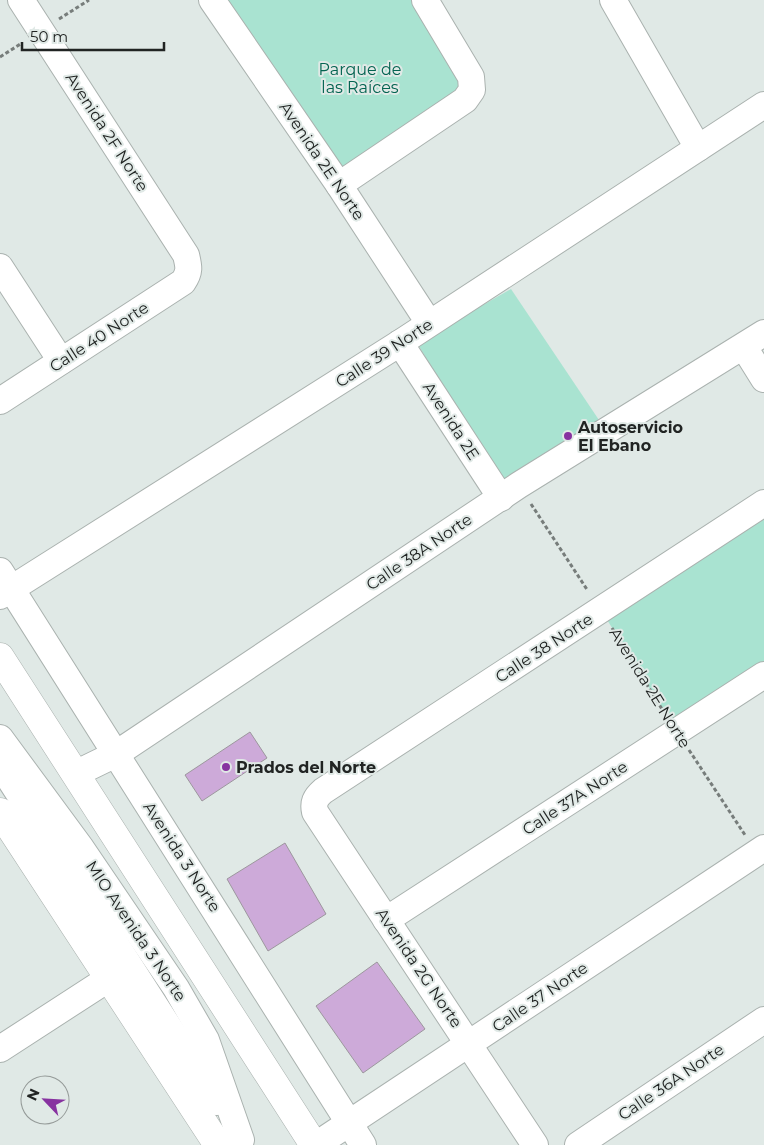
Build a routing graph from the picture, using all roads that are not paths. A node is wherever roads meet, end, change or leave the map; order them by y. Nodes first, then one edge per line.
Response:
1 (21, 0) edge
2 (212, 0) edge
3 (425, 0) edge
4 (613, 0) edge
5 (764, 105) edge
6 (698, 148) junction
7 (339, 185) junction
8 (189, 266) joint
9 (0, 267) edge
10 (429, 323) junction
11 (754, 340) edge
12 (400, 343) junction
13 (61, 361) junction
14 (764, 378) edge
15 (0, 401) edge
16 (510, 492) junction
17 (764, 503) edge
18 (4, 585) edge
19 (0, 657) edge
20 (764, 675) edge
21 (0, 738) edge
22 (116, 754) junction
23 (0, 764) edge
24 (76, 773) junction
25 (323, 791) joint
26 (2, 818) edge
27 (760, 851) edge
28 (386, 920) junction
29 (108, 979) junction
30 (764, 1020) edge
31 (470, 1044) junction
32 (0, 1049) edge
33 (350, 1123) junction
34 (226, 1143) edge
35 (315, 1145) edge
36 (363, 1145) edge
37 (535, 1145) edge
38 (578, 1145) edge

1 - 8 street, Avenida 2F Norte
2 - 7 street, Avenida 2E Norte
3 - 7 street
4 - 6 street
5 - 6 street, Calle 39 Norte
6 - 10 street, Calle 39 Norte
7 - 10 street, Avenida 2E Norte
8 - 13 street, Calle 40 Norte
9 - 13 street
10 - 12 street, Calle 39 Norte
11 - 14 street
11 - 16 street, Calle 38A Norte
12 - 16 street, Avenida 2E
12 - 18 street, Calle 39 Norte
13 - 15 street, Calle 40 Norte
16 - 22 street, Calle 38A Norte
17 - 25 street, Calle 38 Norte
18 - 22 street, Avenida 3 Norte
19 - 24 main road
20 - 28 street, Calle 37A Norte
21 - 34 street, MIO Avenida 3 Norte
22 - 24 street, Calle 38A Norte
22 - 33 street, Avenida 3 Norte
23 - 34 street, MIO Avenida 3 Norte
24 - 35 main road
25 - 28 street, Avenida 2G Norte
26 - 29 main road
27 - 31 street, Calle 37 Norte
28 - 31 street, Avenida 2G Norte
29 - 32 street
29 - 34 main road
30 - 38 street, Calle 36A Norte
31 - 33 street, Calle 37 Norte
31 - 37 street, Avenida 2G Norte
33 - 35 street, Calle 37 Norte
33 - 36 street, Avenida 3 Norte

